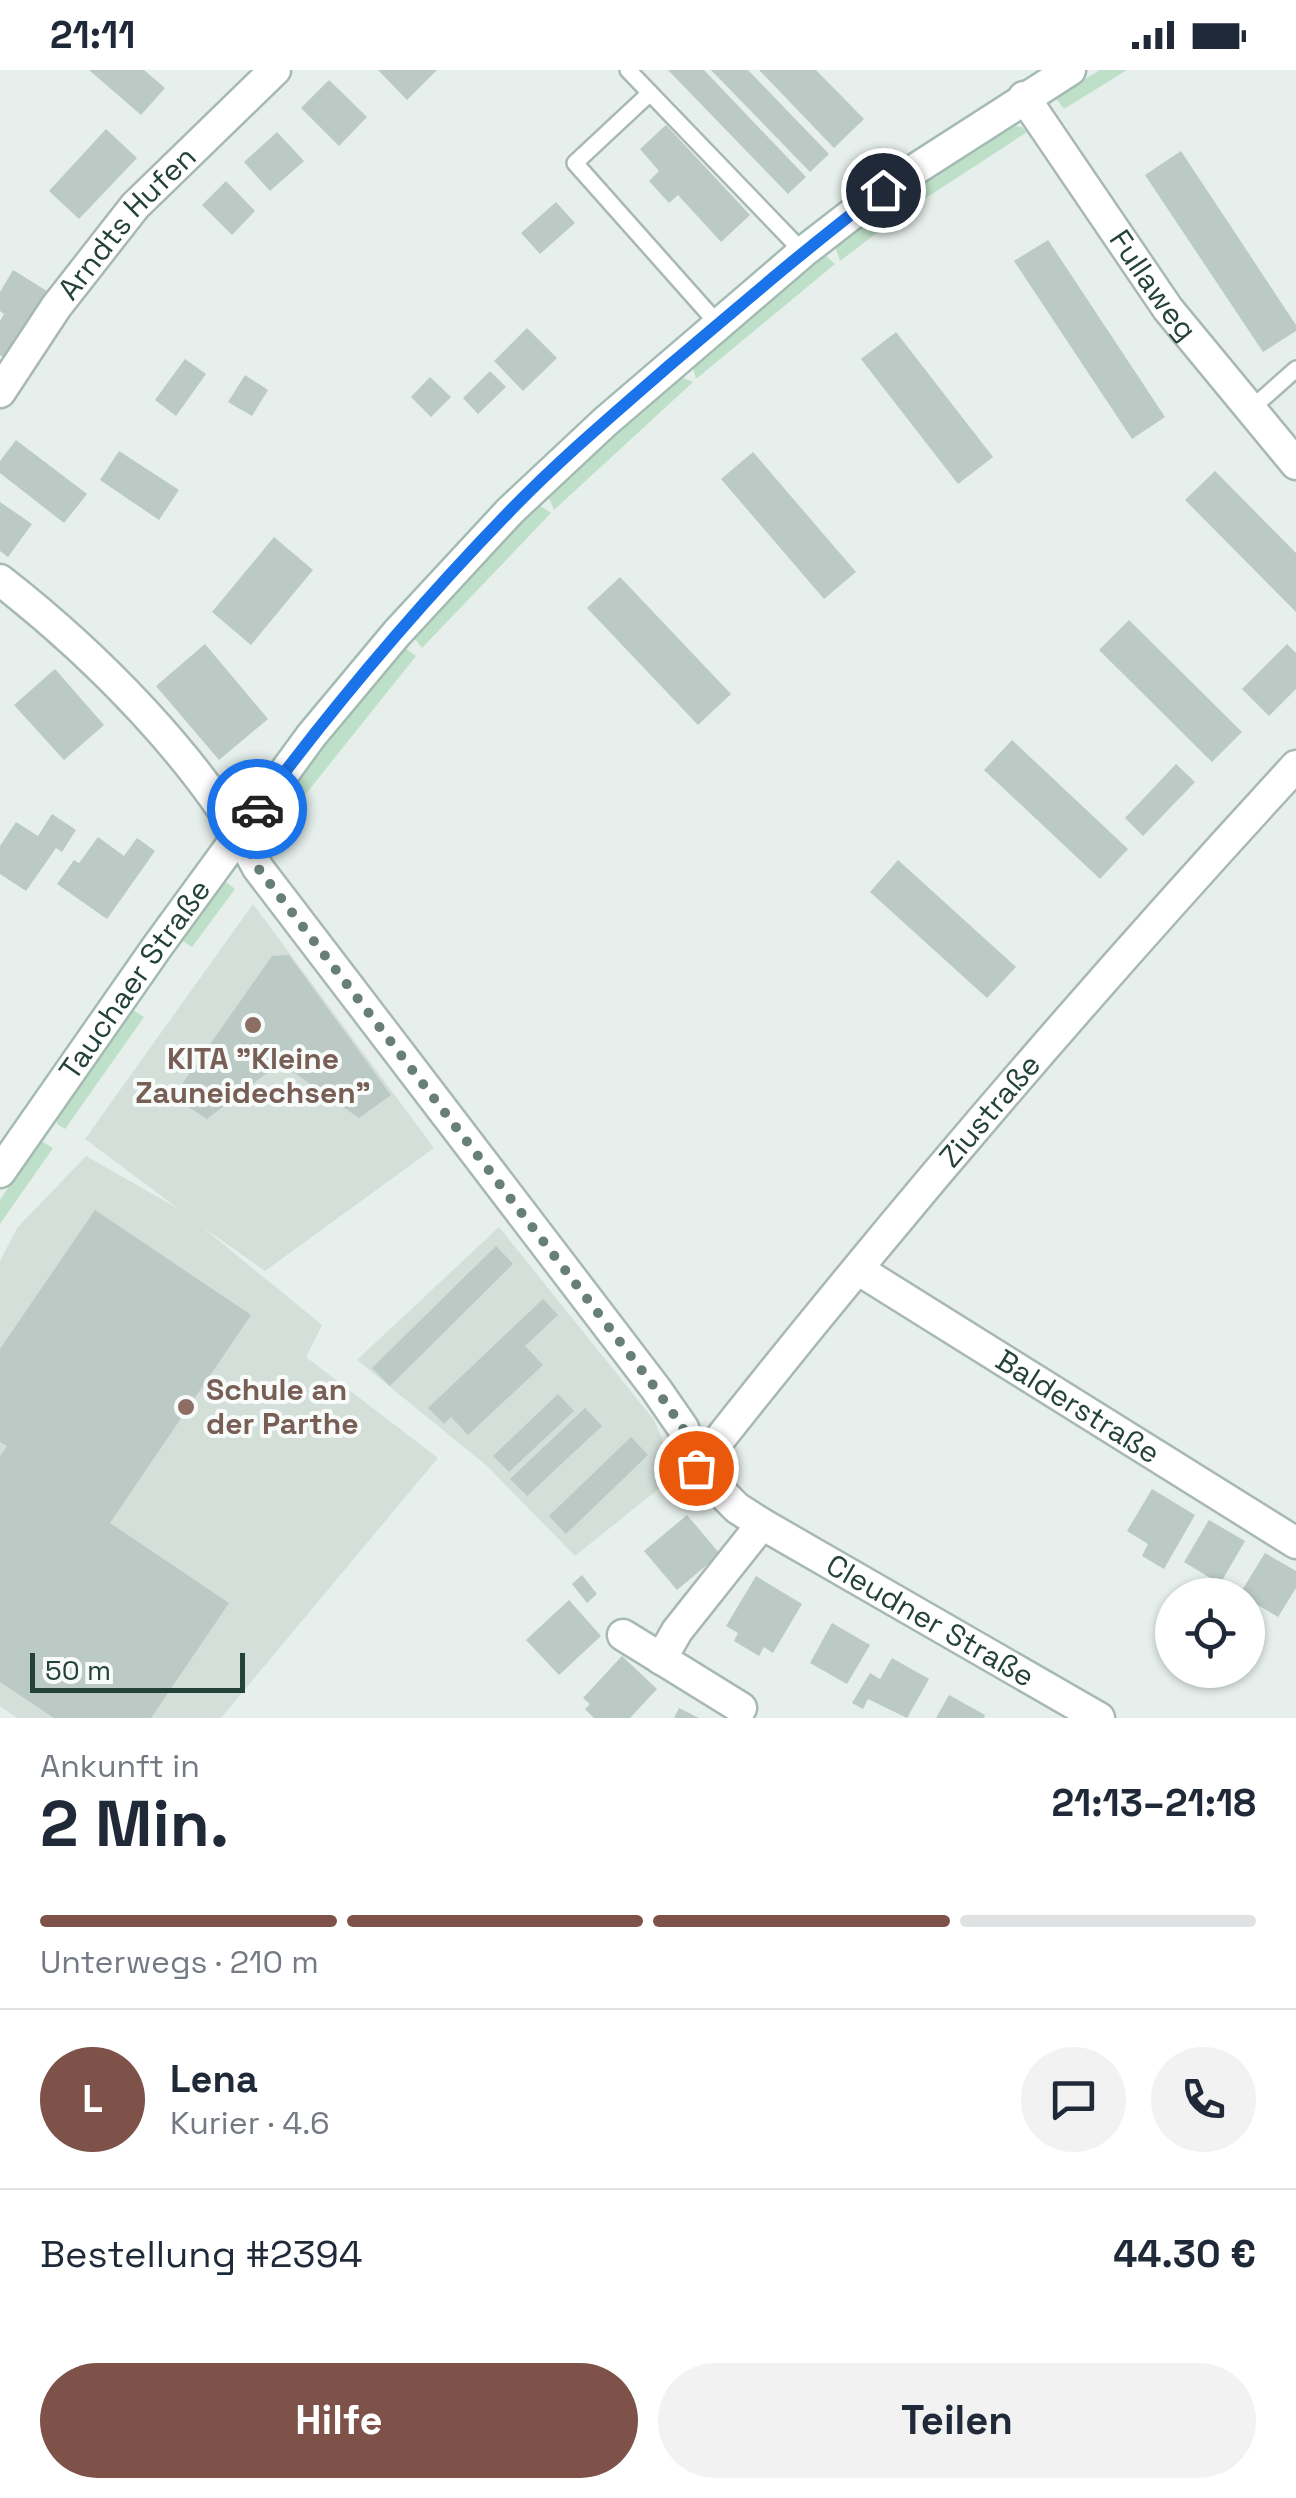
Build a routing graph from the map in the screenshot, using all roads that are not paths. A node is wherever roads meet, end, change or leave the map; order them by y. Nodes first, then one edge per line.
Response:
1 (275, 70) edge
2 (628, 70) edge
3 (1070, 70) edge
4 (650, 93) junction
5 (1024, 97) junction
6 (802, 252) junction
7 (718, 324) junction
8 (1296, 369) edge
9 (0, 392) edge
10 (1251, 409) junction
11 (1296, 464) edge
12 (0, 580) edge
13 (1296, 766) edge
14 (239, 832) junction
15 (0, 1172) edge
16 (859, 1270) junction
17 (696, 1468) junction
18 (762, 1524) junction
19 (1296, 1543) edge
20 (623, 1634) dead end
21 (660, 1660) junction
22 (741, 1708) dead end
23 (1099, 1718) edge

1 - 9 street, Arndts Hufen
2 - 4 lane
3 - 5 street, Tauchaer Straße
4 - 6 lane
4 - 7 lane
5 - 6 street, Tauchaer Straße
5 - 10 street, Fullaweg
6 - 7 street, Tauchaer Straße
7 - 14 street, Tauchaer Straße
8 - 10 lane
10 - 11 street, Fullaweg
12 - 14 street, Cleudner Straße
13 - 16 street, Ziustraße
14 - 15 street, Tauchaer Straße
14 - 17 street, Cleudner Straße
16 - 17 street, Ziustraße
16 - 19 street, Balderstraße
17 - 18 street, Cleudner Straße
18 - 21 street
18 - 23 street, Cleudner Straße
20 - 21 street
21 - 22 street

